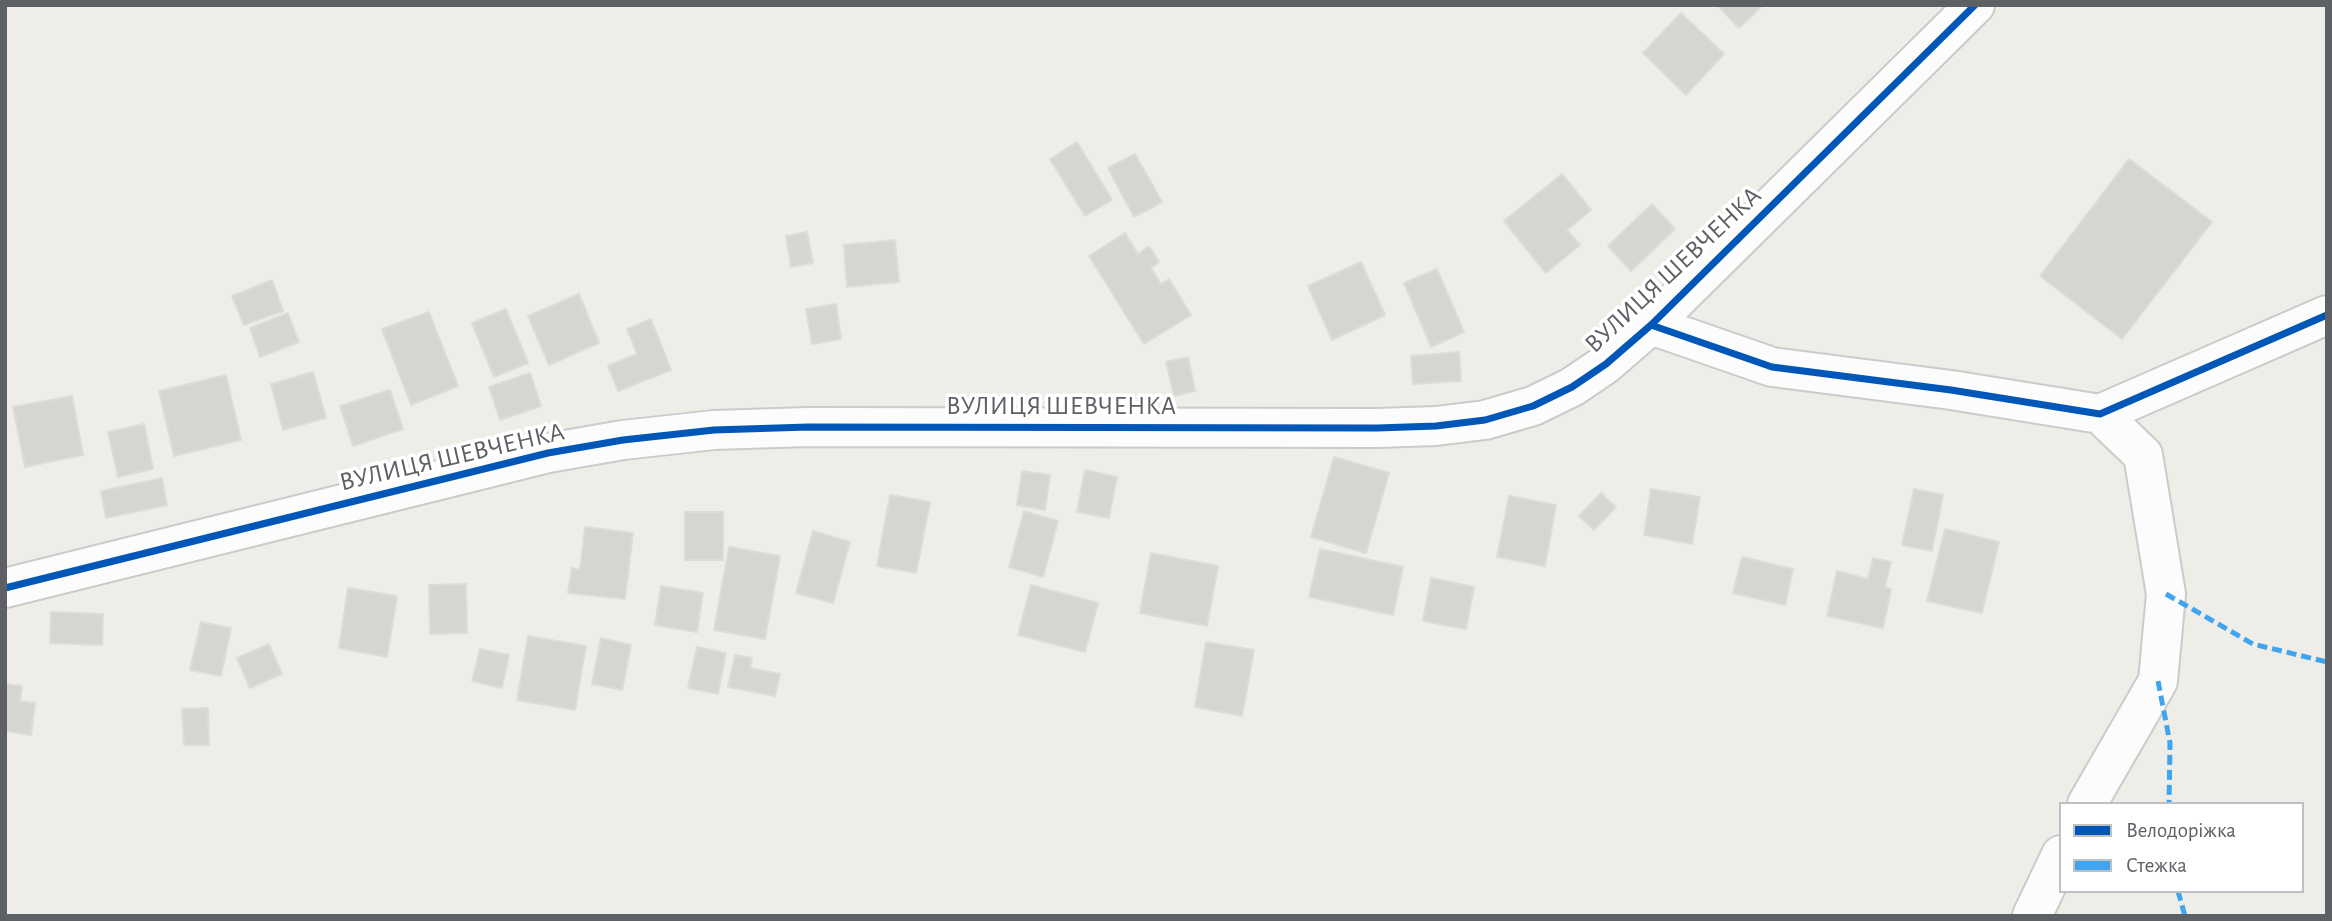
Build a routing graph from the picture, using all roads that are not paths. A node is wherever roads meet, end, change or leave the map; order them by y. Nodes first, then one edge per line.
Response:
1 (1975, 5) edge
2 (2327, 315) edge
3 (1651, 325) junction
4 (2100, 414) junction
5 (5, 588) edge
6 (2088, 802) edge
7 (2059, 859) edge
8 (2032, 916) edge

1 - 3 street, ВУЛИЦЯ ШЕВЧЕНКА
2 - 4 street
3 - 4 street
3 - 5 street, ВУЛИЦЯ ШЕВЧЕНКА
4 - 6 street
7 - 8 street

